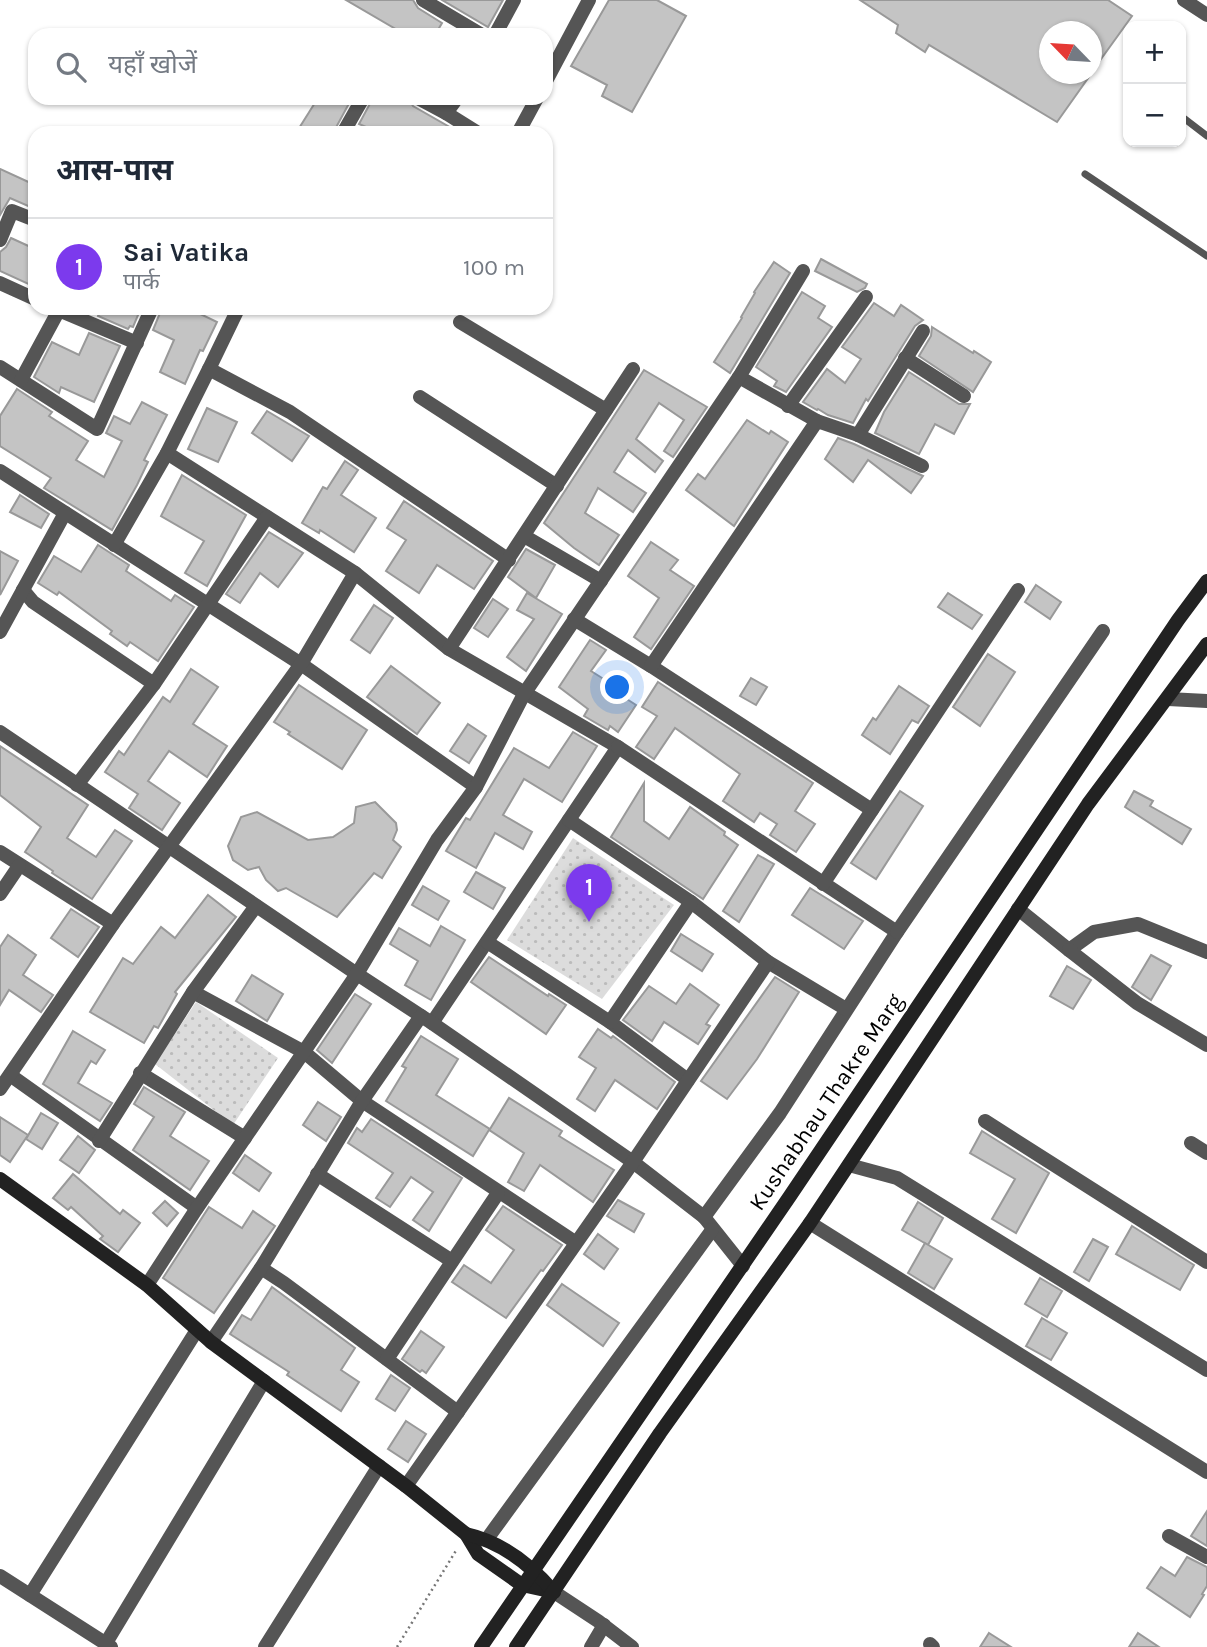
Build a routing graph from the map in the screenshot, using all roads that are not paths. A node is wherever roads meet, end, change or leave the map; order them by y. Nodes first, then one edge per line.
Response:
1 (424, 0) edge
2 (514, 0) edge
3 (589, 0) edge
4 (1185, 0) edge
5 (1207, 15) edge
6 (470, 28) edge
7 (499, 28) edge
8 (553, 68) edge
9 (359, 105) edge
10 (431, 105) edge
11 (452, 105) edge
12 (533, 105) edge
13 (446, 113) junction
14 (1186, 120) edge
15 (346, 126) edge
16 (467, 126) edge
17 (521, 126) edge
18 (1207, 136) edge
19 (1085, 174) dead end
20 (28, 217) edge
21 (0, 240) edge
22 (1207, 256) edge
23 (803, 271) dead end
24 (0, 283) edge
25 (28, 296) edge
26 (866, 297) dead end
27 (54, 315) edge
28 (72, 315) edge
29 (149, 315) edge
30 (235, 315) edge
31 (460, 322) dead end
32 (923, 331) dead end
33 (137, 342) junction
34 (905, 358) junction
35 (0, 368) edge
36 (209, 369) junction
37 (633, 369) dead end
38 (739, 377) junction
39 (21, 380) junction
40 (964, 396) dead end
41 (420, 397) dead end
42 (788, 406) junction
43 (606, 410) junction
44 (817, 421) junction
45 (858, 435) junction
46 (167, 453) junction
47 (922, 466) dead end
48 (0, 471) edge
49 (556, 486) junction
50 (65, 513) junction
51 (267, 517) junction
52 (524, 536) junction
53 (114, 545) junction
54 (509, 559) junction
55 (355, 573) junction
56 (601, 581) junction
57 (1207, 581) edge
58 (23, 590) junction
59 (1018, 590) dead end
60 (208, 604) junction
61 (574, 619) junction
62 (1103, 631) dead end
63 (0, 632) edge
64 (1207, 643) edge
65 (449, 649) junction
66 (301, 664) junction
67 (651, 666) junction
68 (154, 684) junction
69 (524, 694) junction
70 (1168, 699) junction
71 (1207, 701) edge
72 (0, 732) edge
73 (618, 747) junction
74 (77, 785) junction
75 (476, 787) junction
76 (872, 810) junction
77 (569, 820) junction
78 (170, 846) junction
79 (0, 852) edge
80 (19, 866) junction
81 (823, 884) junction
82 (0, 894) edge
83 (691, 902) junction
84 (256, 906) junction
85 (1018, 909) junction
86 (113, 924) junction
87 (897, 932) junction
88 (487, 942) junction
89 (1069, 950) junction
90 (1207, 951) edge
91 (768, 962) junction
92 (357, 974) junction
93 (193, 992) junction
94 (846, 1009) junction
95 (427, 1019) junction
96 (610, 1021) junction
97 (1207, 1045) edge
98 (304, 1052) junction
99 (140, 1073) junction
100 (10, 1075) junction
101 (688, 1080) junction
102 (0, 1089) edge
103 (362, 1101) junction
104 (985, 1121) dead end
105 (245, 1138) junction
106 (99, 1140) junction
107 (1191, 1143) dead end
108 (1207, 1153) edge
109 (633, 1162) junction
110 (849, 1165) junction
111 (317, 1174) junction
112 (0, 1179) edge
113 (498, 1193) junction
114 (197, 1208) junction
115 (708, 1223) junction
116 (810, 1223) junction
117 (575, 1242) junction
118 (452, 1261) junction
119 (1207, 1262) edge
120 (743, 1266) junction
121 (261, 1268) junction
122 (147, 1285) junction
123 (197, 1330) junction
124 (211, 1342) junction
125 (387, 1359) junction
126 (1207, 1370) edge
127 (264, 1381) junction
128 (458, 1412) junction
129 (379, 1466) junction
130 (1207, 1472) edge
131 (406, 1486) junction
132 (466, 1534) junction
133 (1169, 1536) dead end
134 (487, 1539) junction
135 (1207, 1557) edge
136 (533, 1569) junction
137 (0, 1576) edge
138 (522, 1585) junction
139 (554, 1592) junction
140 (30, 1595) junction
141 (604, 1625) junction
142 (108, 1645) edge
143 (265, 1647) edge
144 (481, 1647) edge
145 (516, 1647) edge
146 (591, 1647) edge
147 (632, 1647) edge

1 - 6 street
2 - 7 street
3 - 8 street
4 - 5 street
9 - 15 street
10 - 13 street
11 - 13 street
12 - 17 street
13 - 16 street
14 - 18 lane
19 - 22 lane
20 - 21 street
23 - 38 street
24 - 25 street
26 - 42 street
27 - 39 street
28 - 33 street
29 - 33 street
30 - 36 street
31 - 43 street
32 - 34 street
33 - 39 street
34 - 40 street
34 - 45 street
35 - 39 street
36 - 46 street
36 - 54 street
37 - 43 street
38 - 42 street
38 - 56 street
41 - 49 street
42 - 44 street
43 - 49 street
44 - 45 street
44 - 67 street
45 - 47 street
46 - 51 street
46 - 53 street
48 - 50 street
49 - 52 street
50 - 53 street
50 - 58 street
51 - 55 street
51 - 60 street
52 - 54 street
52 - 56 street
53 - 60 street
54 - 65 street
55 - 65 street
55 - 66 street
56 - 61 street
57 - 120 main road, Kushabhau Thakre Marg
58 - 63 street
58 - 68 street
59 - 76 street
60 - 66 street
60 - 68 street
61 - 67 street
61 - 69 street
62 - 87 street
64 - 70 main road
65 - 69 street
66 - 75 street
66 - 78 street
67 - 76 street
68 - 74 street
69 - 73 street
69 - 75 street
70 - 71 street
70 - 85 main road
72 - 74 street
73 - 77 street
73 - 81 street
74 - 78 street
75 - 92 street
76 - 81 street
77 - 83 street
77 - 88 street
78 - 84 street
78 - 86 street
79 - 80 street
80 - 82 street
80 - 86 street
81 - 87 street
83 - 91 street
83 - 96 street
84 - 92 street
84 - 93 street
85 - 89 street
85 - 110 main road
86 - 100 street
87 - 94 street
88 - 95 street
88 - 96 street
89 - 90 street
89 - 97 street
91 - 94 street
91 - 101 street
92 - 95 street
92 - 98 street
93 - 98 street
93 - 99 street
94 - 115 street
95 - 103 street
95 - 109 street
96 - 101 street
98 - 103 street
98 - 105 street
99 - 105 street
99 - 106 street
100 - 102 street
100 - 106 street
101 - 109 street
103 - 111 street
103 - 113 street
104 - 119 street
105 - 114 street
106 - 114 street
107 - 108 street
109 - 115 street
109 - 117 street
110 - 116 main road
110 - 126 street
111 - 118 street
111 - 121 street
112 - 122 main road
113 - 117 street
113 - 118 street
114 - 122 street
115 - 120 street
115 - 134 street
116 - 130 street
116 - 139 main road
117 - 128 street
118 - 125 street
120 - 136 main road, Kushabhau Thakre Marg
121 - 124 street
121 - 125 street
122 - 123 main road
123 - 124 main road
123 - 140 street
124 - 127 main road
125 - 128 street
127 - 129 main road
127 - 142 street
128 - 131 street
129 - 131 main road
129 - 143 street
131 - 132 main road
132 - 134 main road
132 - 138 main road
133 - 135 street
134 - 136 main road
136 - 138 main road, Kushabhau Thakre Marg
136 - 139 main road
137 - 140 street
138 - 139 main road
138 - 144 main road, Kushabhau Thakre Marg
139 - 141 street
139 - 145 main road
140 - 142 street
141 - 146 street
141 - 147 street

